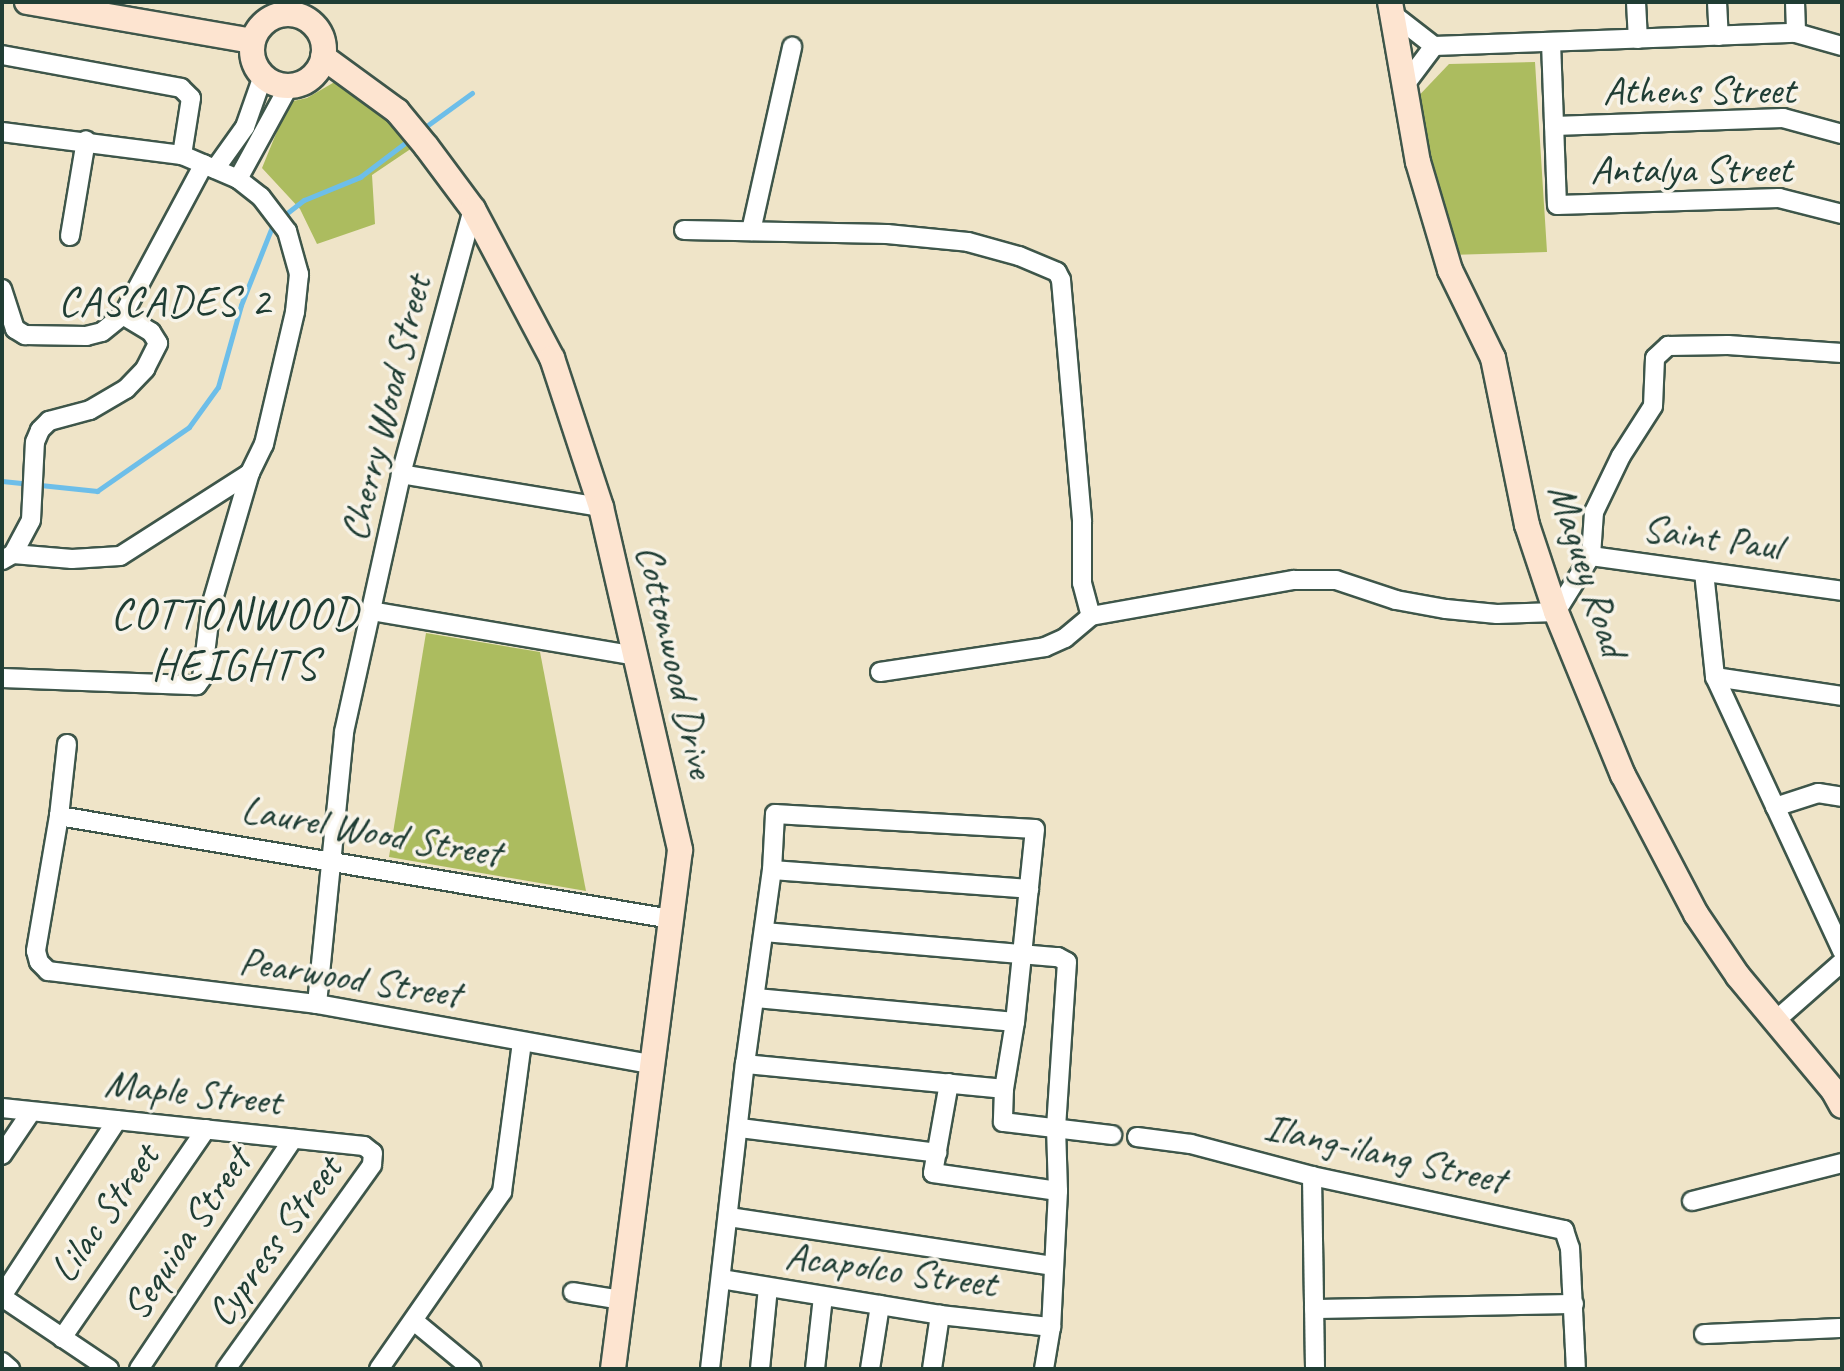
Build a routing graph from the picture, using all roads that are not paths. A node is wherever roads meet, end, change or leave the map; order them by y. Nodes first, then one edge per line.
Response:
1 (27, 2) edge
2 (1636, 2) edge
3 (1717, 2) edge
4 (1795, 2) edge
5 (1392, 9) edge
6 (1796, 33) junction
7 (1719, 36) junction
8 (1638, 39) junction
9 (252, 41) junction
10 (1551, 42) junction
11 (1440, 46) junction
12 (1842, 46) edge
13 (792, 47) dead end
14 (2, 55) edge
15 (323, 57) junction
16 (263, 76) junction
17 (289, 86) junction
18 (1404, 86) junction
19 (1554, 126) junction
20 (2, 132) edge
21 (1842, 134) edge
22 (86, 140) junction
23 (182, 155) junction
24 (210, 166) junction
25 (238, 179) junction
26 (473, 209) junction
27 (1842, 214) edge
28 (684, 230) dead end
29 (751, 231) junction
30 (70, 236) dead end
31 (2, 289) edge
32 (123, 315) junction
33 (1842, 353) edge
34 (250, 473) junction
35 (401, 474) junction
36 (601, 507) junction
37 (1591, 556) junction
38 (8, 557) edge
39 (1704, 572) junction
40 (1842, 591) edge
41 (371, 611) junction
42 (1556, 612) junction
43 (1091, 616) junction
44 (637, 656) junction
45 (880, 672) dead end
46 (1715, 677) junction
47 (2, 678) edge
48 (1842, 696) edge
49 (67, 744) dead end
50 (1842, 797) edge
51 (1775, 807) junction
52 (59, 816) junction
53 (331, 860) junction
54 (772, 870) junction
55 (1029, 889) junction
56 (671, 919) junction
57 (764, 932) junction
58 (1842, 951) edge
59 (1022, 955) junction
60 (1842, 962) edge
61 (756, 998) junction
62 (317, 1004) junction
63 (1775, 1021) junction
64 (1015, 1022) junction
65 (522, 1043) junction
66 (652, 1064) junction
67 (745, 1064) junction
68 (949, 1083) junction
69 (1004, 1089) junction
70 (1842, 1106) edge
71 (2, 1108) edge
72 (31, 1112) junction
73 (117, 1120) junction
74 (1056, 1127) junction
75 (740, 1128) junction
76 (206, 1129) junction
77 (1112, 1135) dead end
78 (1137, 1137) dead end
79 (293, 1139) junction
80 (373, 1153) joint
81 (937, 1153) junction
82 (2, 1155) edge
83 (1842, 1163) edge
84 (1312, 1176) junction
85 (1058, 1191) junction
86 (1692, 1201) dead end
87 (729, 1217) junction
88 (1052, 1266) junction
89 (721, 1279) junction
90 (768, 1288) junction
91 (573, 1292) dead end
92 (2, 1296) edge
93 (823, 1296) junction
94 (622, 1300) junction
95 (1574, 1304) junction
96 (880, 1305) junction
97 (1314, 1309) junction
98 (940, 1315) junction
99 (414, 1321) junction
100 (1051, 1327) junction
101 (1842, 1328) edge
102 (1704, 1334) dead end
103 (62, 1338) junction
104 (2, 1362) edge
105 (10, 1369) edge
106 (109, 1369) edge
107 (139, 1369) edge
108 (226, 1369) edge
109 (379, 1369) edge
110 (472, 1369) edge
111 (613, 1369) edge
112 (710, 1369) edge
113 (760, 1369) edge
114 (815, 1369) edge
115 (870, 1369) edge
116 (932, 1369) edge
117 (1044, 1369) edge
118 (1315, 1369) edge
119 (1576, 1369) edge

1 - 9 street
2 - 8 street
3 - 7 street
4 - 6 street
5 - 11 street
5 - 18 street, Maguey Road
6 - 7 street
6 - 12 street
7 - 8 street
8 - 10 street
9 - 15 street
9 - 16 street
10 - 11 street
10 - 19 street, Antalya Street
11 - 18 street
13 - 29 street
14 - 23 street
15 - 17 street
15 - 26 street, Cottonwood Drive
16 - 17 street
16 - 24 street
17 - 25 street
18 - 42 street, Maguey Road
19 - 21 street, Athens Street
19 - 27 street, Antalya Street
20 - 22 street
22 - 23 street
22 - 30 street
23 - 24 street
24 - 25 street
24 - 32 street
25 - 34 street
26 - 35 street, Cherry Wood Street
26 - 36 street, Cottonwood Drive
28 - 29 street
29 - 43 street
31 - 32 street
32 - 38 street
33 - 37 street
34 - 38 street
34 - 47 street
35 - 36 street
35 - 41 street, Cherry Wood Street
36 - 44 street, Cottonwood Drive
37 - 39 street, Saint Paul
37 - 42 street, Saint Paul
39 - 40 street, Saint Paul
39 - 46 street
41 - 44 street
41 - 53 street, Cherry Wood Street
42 - 43 street
42 - 63 street, Maguey Road
43 - 45 street
44 - 56 street, Cottonwood Drive
46 - 48 street
46 - 51 street
49 - 52 street
50 - 51 street
51 - 58 street
52 - 53 street, Laurel Wood Street
52 - 62 street, Pearwood Street
53 - 56 street, Laurel Wood Street
53 - 62 street, Cherry Wood Street
54 - 55 street
54 - 55 street
54 - 57 street
55 - 59 street
56 - 66 street, Cottonwood Drive
57 - 59 street
57 - 61 street
59 - 64 street
59 - 74 street
60 - 63 street
61 - 64 street
61 - 67 street
62 - 65 street, Pearwood Street
63 - 70 street, Maguey Road
64 - 69 street
65 - 66 street, Pearwood Street
65 - 99 street
66 - 94 street, Cottonwood Drive
67 - 68 street
67 - 75 street
68 - 69 street
68 - 81 street
69 - 74 street
71 - 72 street, Maple Street
72 - 73 street, Maple Street
72 - 82 street
73 - 76 street, Maple Street
73 - 92 street
74 - 77 street
74 - 85 street
75 - 81 street
75 - 87 street
76 - 79 street, Maple Street
76 - 103 street, Lilac Street
78 - 84 street, Ilang-ilang Street
79 - 80 street, Maple Street
79 - 107 street, Sequioa Street
80 - 108 street, Cypress Street
81 - 85 street
83 - 86 street
84 - 95 street, Ilang-ilang Street
84 - 97 street
85 - 88 street
87 - 88 street
87 - 89 street
88 - 100 street
89 - 90 street, Acapolco Street
89 - 112 street
90 - 93 street, Acapolco Street
90 - 113 street
91 - 94 street
92 - 103 street
93 - 96 street, Acapolco Street
93 - 114 street
94 - 111 street, Cottonwood Drive
95 - 97 street
95 - 119 street
96 - 98 street, Acapolco Street
96 - 115 street
97 - 118 street
98 - 100 street, Acapolco Street
98 - 116 street
99 - 109 street
99 - 110 street
100 - 117 street
101 - 102 street
103 - 106 street
104 - 105 street

